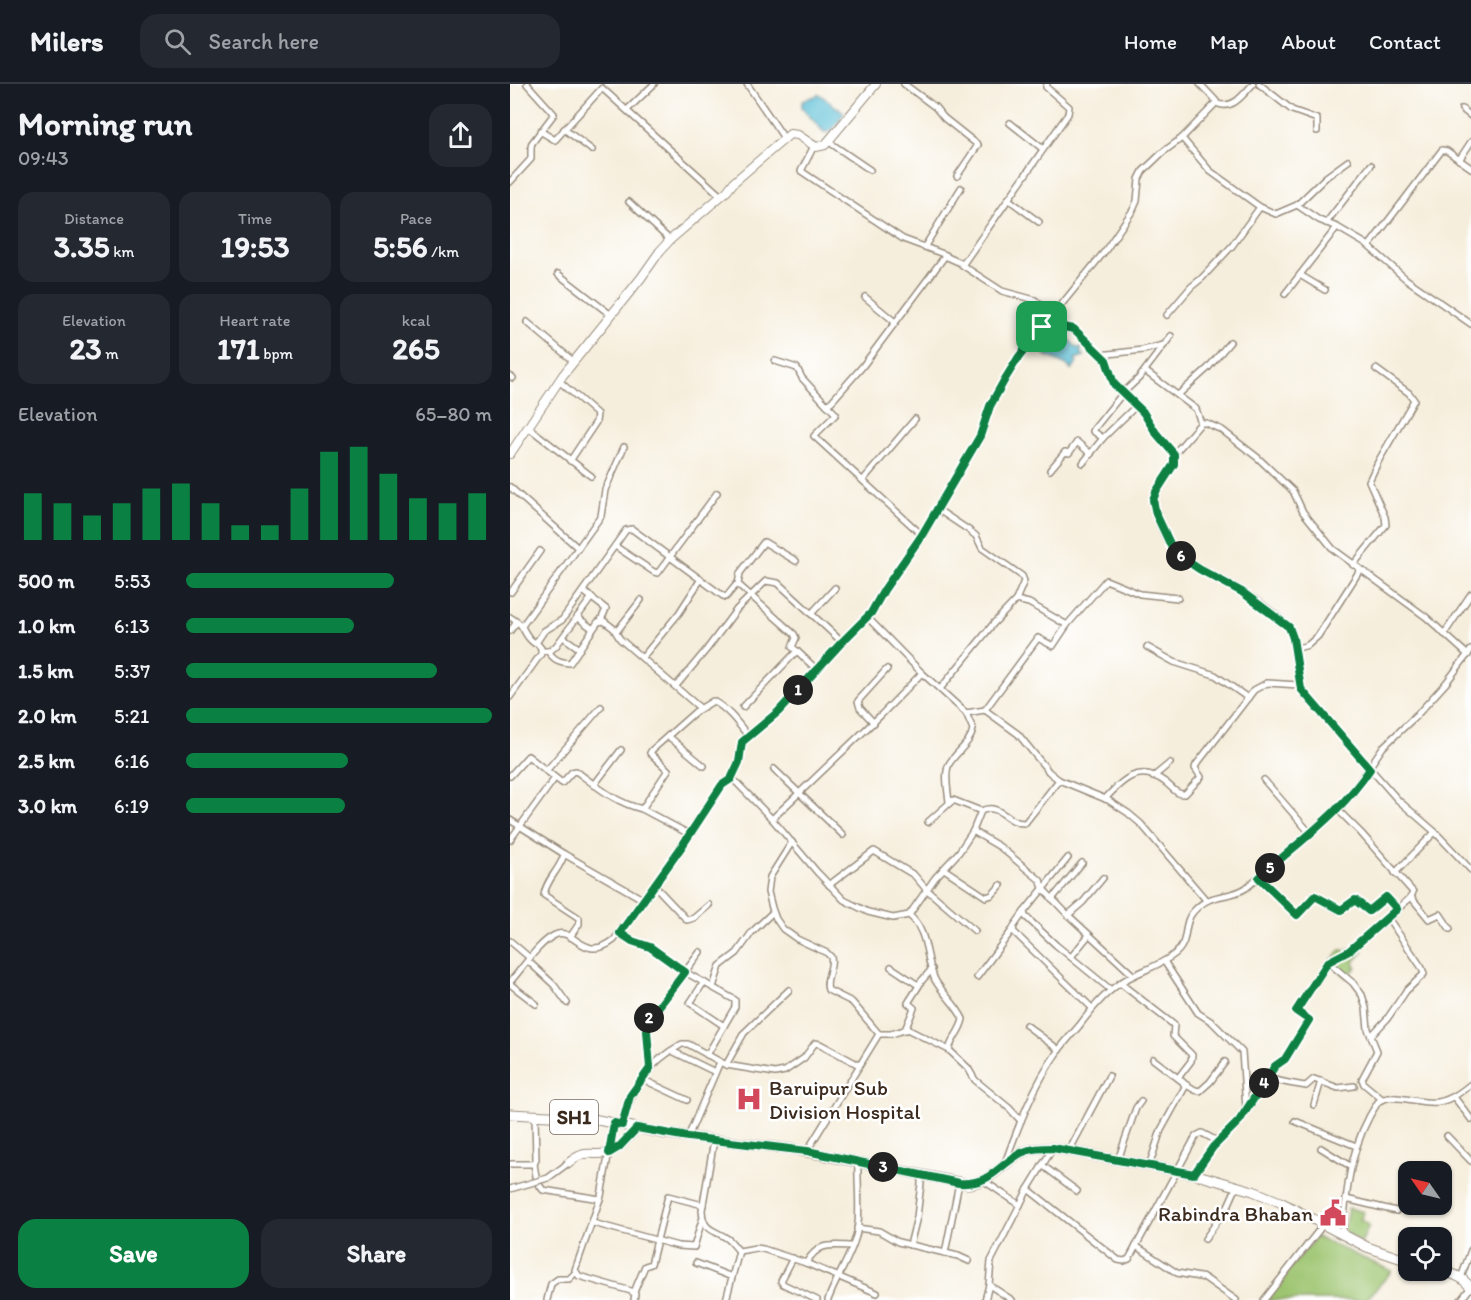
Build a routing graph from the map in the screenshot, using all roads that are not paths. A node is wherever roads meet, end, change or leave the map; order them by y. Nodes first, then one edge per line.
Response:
1 (527, 84) edge
2 (654, 84) edge
3 (747, 84) edge
4 (876, 84) edge
5 (904, 84) edge
6 (1047, 84) edge
7 (1200, 84) edge
8 (1253, 84) edge
9 (1259, 84) edge
10 (1216, 103) junction
11 (627, 110) junction
12 (1462, 110) dead end
13 (1471, 116) edge
14 (1010, 123) dead end
15 (564, 129) junction
16 (540, 131) junction
17 (1317, 131) dead end
18 (784, 138) junction
19 (1182, 138) junction
20 (829, 142) junction
21 (1471, 142) edge
22 (814, 146) junction
23 (1043, 149) junction
24 (592, 150) dead end
25 (1347, 160) dead end
26 (1459, 160) junction
27 (1371, 165) dead end
28 (1471, 168) edge
29 (870, 170) dead end
30 (957, 176) dead end
31 (510, 182) edge
32 (961, 188) dead end
33 (721, 196) junction
34 (1008, 199) junction
35 (629, 202) dead end
36 (1297, 204) junction
37 (1260, 207) junction
38 (1039, 222) dead end
39 (1326, 223) junction
40 (1337, 226) junction
41 (670, 240) junction
42 (926, 246) junction
43 (1369, 246) junction
44 (946, 255) junction
45 (962, 265) junction
46 (558, 274) dead end
47 (1300, 275) junction
48 (1325, 290) dead end
49 (1285, 294) dead end
50 (865, 297) dead end
51 (612, 315) junction
52 (1167, 315) dead end
53 (1052, 316) junction
54 (527, 322) dead end
55 (896, 322) junction
56 (1471, 324) edge
57 (1042, 327) junction
58 (1171, 336) dead end
59 (1230, 342) dead end
60 (1164, 345) junction
61 (1100, 355) junction
62 (573, 361) junction
63 (775, 361) dead end
64 (1376, 369) dead end
65 (1145, 371) junction
66 (559, 381) junction
67 (1123, 393) junction
68 (1178, 395) junction
69 (827, 405) junction
70 (1137, 405) junction
71 (915, 419) dead end
72 (1201, 423) junction
73 (528, 427) junction
74 (1103, 438) junction
75 (624, 447) dead end
76 (511, 451) edge
77 (1090, 454) junction
78 (1174, 454) junction
79 (570, 461) junction
80 (1083, 463) dead end
81 (1050, 470) dead end
82 (591, 477) dead end
83 (863, 480) junction
84 (510, 487) edge
85 (717, 493) dead end
86 (937, 509) junction
87 (922, 535) junction
88 (615, 546) junction
89 (578, 548) junction
90 (540, 551) dead end
91 (671, 558) junction
92 (796, 561) dead end
93 (1353, 565) junction
94 (1360, 570) junction
95 (701, 579) junction
96 (738, 584) junction
97 (834, 588) dead end
98 (583, 591) junction
99 (510, 592) edge
100 (1471, 594) edge
101 (752, 595) junction
102 (592, 597) junction
103 (1178, 598) dead end
104 (641, 600) dead end
105 (1016, 600) junction
106 (812, 614) junction
107 (510, 617) edge
108 (577, 617) junction
109 (868, 618) junction
110 (601, 620) junction
111 (519, 624) junction
112 (1067, 626) junction
113 (593, 629) junction
114 (510, 631) edge
115 (615, 631) junction
116 (1444, 634) junction
117 (563, 637) junction
118 (536, 642) junction
119 (842, 642) junction
120 (1147, 647) dead end
121 (580, 649) junction
122 (1294, 649) junction
123 (545, 651) junction
124 (797, 651) junction
125 (1469, 652) edge
126 (642, 657) junction
127 (886, 669) dead end
128 (817, 670) junction
129 (921, 672) junction
130 (1299, 685) junction
131 (676, 686) junction
132 (940, 689) junction
133 (510, 697) edge
134 (1248, 698) junction
135 (601, 707) dead end
136 (743, 707) dead end
137 (700, 708) junction
138 (985, 710) junction
139 (966, 713) junction
140 (874, 723) junction
141 (668, 736) junction
142 (748, 736) junction
143 (621, 750) dead end
144 (1170, 763) dead end
145 (704, 766) dead end
146 (1370, 769) junction
147 (774, 770) dead end
148 (546, 771) junction
149 (510, 776) edge
150 (1153, 777) junction
151 (555, 778) junction
152 (731, 779) junction
153 (1059, 780) junction
154 (1264, 780) dead end
155 (594, 785) junction
156 (799, 793) junction
157 (1105, 799) junction
158 (949, 802) junction
159 (642, 809) junction
160 (1338, 810) junction
161 (981, 811) junction
162 (772, 819) junction
163 (510, 820) edge
164 (928, 822) dead end
165 (521, 827) junction
166 (973, 831) junction
167 (1435, 832) junction
168 (1310, 833) junction
169 (689, 834) junction
170 (843, 835) dead end
171 (510, 840) edge
172 (792, 842) junction
173 (564, 854) junction
174 (1068, 858) dead end
175 (1082, 863) dead end
176 (1470, 867) edge
177 (944, 869) junction
178 (1395, 873) junction
179 (1103, 878) dead end
180 (1259, 878) junction
181 (654, 885) junction
182 (829, 885) junction
183 (1001, 885) dead end
184 (926, 889) junction
185 (1044, 890) junction
186 (1411, 897) junction
187 (1052, 899) junction
188 (644, 900) junction
189 (1206, 900) junction
190 (709, 905) dead end
191 (1397, 909) junction
192 (773, 912) junction
193 (1024, 912) junction
194 (909, 915) junction
195 (1068, 915) junction
196 (1388, 918) junction
197 (1013, 929) junction
198 (1450, 929) dead end
199 (975, 930) dead end
200 (620, 933) junction
201 (1089, 935) junction
202 (570, 937) junction
203 (510, 941) edge
204 (700, 952) dead end
205 (1071, 957) junction
206 (529, 960) junction
207 (1164, 961) junction
208 (1328, 962) junction
209 (891, 967) dead end
210 (932, 969) junction
211 (685, 972) junction
212 (1133, 975) junction
213 (977, 977) dead end
214 (704, 982) junction
215 (510, 983) edge
216 (1120, 983) junction
217 (920, 984) junction
218 (713, 987) junction
219 (789, 990) dead end
220 (1111, 990) junction
221 (567, 1002) dead end
222 (536, 1004) dead end
223 (1092, 1008) junction
224 (1026, 1025) dead end
225 (724, 1026) junction
226 (905, 1030) junction
227 (879, 1034) junction
228 (1371, 1036) junction
229 (949, 1050) junction
230 (1059, 1050) junction
231 (672, 1051) junction
232 (707, 1055) junction
233 (1153, 1059) dead end
234 (1225, 1062) dead end
235 (723, 1063) junction
236 (859, 1065) junction
237 (650, 1068) junction
238 (715, 1072) junction
239 (1109, 1076) dead end
240 (1267, 1077) junction
241 (1178, 1078) junction
242 (642, 1079) junction
243 (1321, 1081) junction
244 (1185, 1084) junction
245 (1471, 1084) edge
246 (1354, 1086) dead end
247 (1454, 1097) junction
248 (1382, 1099) junction
249 (687, 1100) dead end
250 (1142, 1101) dead end
251 (1314, 1105) dead end
252 (1246, 1109) junction
253 (510, 1114) edge
254 (535, 1114) junction
255 (1471, 1119) edge
256 (1295, 1120) dead end
257 (1021, 1121) junction
258 (618, 1124) junction
259 (637, 1128) junction
260 (1448, 1136) dead end
261 (688, 1137) junction
262 (714, 1140) junction
263 (1219, 1142) junction
264 (1356, 1146) junction
265 (1053, 1148) junction
266 (1321, 1148) dead end
267 (1069, 1150) junction
268 (807, 1151) junction
269 (609, 1153) junction
270 (1118, 1160) junction
271 (1471, 1161) edge
272 (858, 1162) junction
273 (510, 1164) edge
274 (534, 1164) junction
275 (567, 1164) joint
276 (1042, 1165) junction
277 (1149, 1166) junction
278 (1350, 1166) junction
279 (1003, 1167) junction
280 (1176, 1171) junction
281 (1194, 1174) junction
282 (922, 1175) junction
283 (984, 1181) junction
284 (959, 1183) junction
285 (1237, 1186) junction
286 (510, 1189) edge
287 (1028, 1189) junction
288 (1077, 1191) dead end
289 (600, 1199) junction
290 (1346, 1199) junction
291 (703, 1205) junction
292 (1020, 1205) junction
293 (1396, 1211) dead end
294 (702, 1220) junction
295 (593, 1224) junction
296 (1323, 1225) junction
297 (857, 1228) junction
298 (1342, 1236) junction
299 (658, 1239) junction
300 (1205, 1239) dead end
301 (910, 1245) junction
302 (852, 1246) junction
303 (1136, 1246) junction
304 (1471, 1250) edge
305 (739, 1251) junction
306 (945, 1253) junction
307 (793, 1258) junction
308 (1398, 1258) edge
309 (969, 1261) dead end
310 (696, 1263) dead end
311 (806, 1263) junction
312 (576, 1272) junction
313 (1452, 1274) edge
314 (732, 1277) junction
315 (836, 1277) junction
316 (1461, 1278) junction
317 (989, 1285) junction
318 (1471, 1287) edge
319 (634, 1292) junction
320 (877, 1293) dead end
321 (547, 1300) edge
322 (634, 1300) edge
323 (726, 1300) edge
324 (817, 1300) edge
325 (828, 1300) edge
326 (985, 1300) edge
327 (1012, 1300) edge
328 (1236, 1300) edge
329 (1264, 1300) edge
330 (1461, 1300) edge

1 - 16 street
2 - 11 street
3 - 18 street
4 - 20 main road
5 - 30 street
6 - 23 street
7 - 10 street
8 - 10 street
9 - 17 street
10 - 19 street
11 - 15 street
11 - 33 street
12 - 13 street
14 - 23 street
15 - 16 street
15 - 24 street
16 - 31 street
18 - 22 main road
18 - 33 main road
19 - 37 street
19 - 53 street
20 - 22 main road
20 - 29 street
21 - 26 street
22 - 42 street
23 - 34 street
25 - 36 street
26 - 28 street
26 - 43 street
27 - 39 street
32 - 42 street
33 - 41 main road
34 - 38 street
34 - 45 street
35 - 41 street
36 - 37 street
36 - 39 street
37 - 52 street
39 - 40 street
40 - 43 street
40 - 47 street
41 - 51 main road
42 - 44 street
43 - 56 street
44 - 45 street
44 - 55 street
45 - 53 street
46 - 51 street
47 - 48 street
47 - 49 street
50 - 55 street
51 - 62 main road
53 - 57 street
54 - 62 street
55 - 69 street
57 - 61 street
57 - 86 street
58 - 60 street
59 - 68 street
60 - 61 street
60 - 65 street
61 - 67 street
62 - 66 main road
63 - 69 street
64 - 93 street
65 - 67 street
65 - 68 street
66 - 73 main road
66 - 79 street
67 - 70 street
67 - 74 street
68 - 72 street
69 - 83 street
70 - 74 street
70 - 78 street
71 - 83 street
72 - 78 street
72 - 93 street
73 - 76 main road
73 - 79 street
74 - 77 street
75 - 89 street
77 - 80 street
77 - 81 street
78 - 122 street
79 - 82 street
83 - 87 street
84 - 89 street
85 - 91 street
86 - 87 street
86 - 105 street
87 - 109 street
88 - 91 street
88 - 91 street
88 - 98 street
89 - 111 street
90 - 99 street
91 - 95 street
92 - 96 street
93 - 94 street
94 - 116 street
94 - 122 street
95 - 96 street
95 - 126 street
96 - 101 street
97 - 106 street
98 - 102 street
98 - 118 street
100 - 116 street
101 - 106 street
101 - 124 street
101 - 131 street
102 - 108 street
102 - 110 street
103 - 112 street
104 - 115 street
105 - 112 street
105 - 132 street
106 - 119 street
107 - 111 street
108 - 113 street
108 - 117 street
109 - 119 street
109 - 129 street
110 - 113 street
110 - 115 street
111 - 114 street
111 - 118 street
112 - 138 street
113 - 121 street
115 - 126 street
116 - 125 street
117 - 121 street
117 - 123 street
118 - 123 street
119 - 128 street
120 - 134 street
121 - 123 street
122 - 130 street
123 - 133 street
124 - 128 street
124 - 136 street
125 - 146 street
126 - 131 street
127 - 140 street
128 - 142 street
129 - 132 street
129 - 140 street
130 - 134 street
130 - 146 street
131 - 137 street
132 - 139 street
134 - 150 street
135 - 148 street
137 - 141 street
137 - 142 street
138 - 139 street
138 - 153 street
139 - 158 street
140 - 156 street
141 - 145 street
141 - 159 street
142 - 152 street
143 - 155 street
144 - 150 street
146 - 160 street
146 - 167 street
147 - 156 street
148 - 149 street
148 - 151 street
150 - 157 street
151 - 155 street
151 - 165 street
152 - 162 street
152 - 169 street
153 - 157 street
153 - 161 street
154 - 168 street
155 - 159 street
156 - 162 street
156 - 170 street
157 - 189 street
158 - 161 street
158 - 164 street
159 - 169 street
160 - 168 street
160 - 178 street
161 - 166 street
162 - 172 street
163 - 165 street
165 - 171 street
165 - 173 street
166 - 177 street
166 - 185 street
167 - 176 street
167 - 178 street
168 - 180 street
169 - 181 street
172 - 182 street
172 - 192 street
173 - 188 street
173 - 202 street
174 - 185 street
175 - 187 street
177 - 183 street
177 - 184 street
178 - 186 street
179 - 195 street
180 - 189 street
180 - 191 street
181 - 188 street
181 - 190 street
182 - 184 street
182 - 194 street
184 - 194 street
184 - 199 street
185 - 187 street
185 - 193 street
186 - 191 street
186 - 198 street
187 - 195 street
188 - 200 street
189 - 207 street
191 - 196 street
192 - 218 street
192 - 227 street
193 - 197 street
193 - 205 street
194 - 210 street
195 - 201 street
196 - 208 street
196 - 228 street
197 - 213 street
197 - 223 street
200 - 202 street
200 - 211 street
201 - 205 street
201 - 212 street
202 - 206 street
203 - 206 street
204 - 211 street
205 - 220 street
206 - 215 street
206 - 221 street
207 - 212 street
207 - 252 street
208 - 228 street
208 - 240 street
209 - 217 street
210 - 217 street
210 - 229 street
211 - 214 street
211 - 237 street
212 - 216 street
214 - 218 street
214 - 225 street
215 - 222 street
216 - 220 street
216 - 241 street
217 - 226 street
218 - 225 street
219 - 235 street
220 - 223 street
223 - 230 street
224 - 230 street
225 - 232 street
226 - 227 street
226 - 229 street
227 - 236 street
228 - 248 street
229 - 257 street
230 - 257 street
231 - 232 street
231 - 237 street
231 - 238 street
232 - 235 street
233 - 241 street
234 - 244 street
235 - 236 street
235 - 238 street
236 - 268 street
237 - 242 street
238 - 261 street
239 - 267 street
240 - 243 street
240 - 252 street
241 - 244 street
242 - 249 street
242 - 258 street
243 - 246 street
243 - 251 street
244 - 277 street
245 - 247 street
247 - 248 street
247 - 255 street
248 - 264 street
250 - 270 street
252 - 263 street
253 - 254 main road, SH1
254 - 258 main road, SH1
254 - 274 street
256 - 264 street
257 - 279 street
258 - 259 main road, SH1
258 - 269 street
259 - 261 main road, SH1
259 - 269 main road
260 - 271 street
261 - 262 main road, SH1
262 - 268 main road, SH1
262 - 291 street
263 - 280 street
263 - 281 street
264 - 278 street
265 - 267 main road
265 - 276 street
265 - 279 main road
266 - 278 street
267 - 270 main road
268 - 272 main road, SH1
269 - 275 main road
269 - 289 street
270 - 277 main road
272 - 282 main road, SH1
272 - 297 street
273 - 274 street
274 - 289 street
275 - 286 street, bridge
276 - 287 street
276 - 288 street
277 - 280 main road
278 - 290 street
279 - 283 main road
280 - 281 main road
280 - 303 street
281 - 285 main road
282 - 284 main road, SH1
282 - 301 street
283 - 284 main road, SH1
283 - 292 street
284 - 306 street
285 - 296 main road
285 - 300 street
287 - 292 street
287 - 303 street
289 - 295 street
290 - 293 street
290 - 298 street
291 - 294 street
291 - 299 street
292 - 317 street
294 - 299 street
294 - 305 street
295 - 299 street
295 - 312 street
296 - 298 main road
296 - 329 street
297 - 301 street
297 - 302 street
298 - 308 main road
299 - 319 street
301 - 306 street
302 - 311 street
302 - 315 street
303 - 328 street
304 - 316 street
305 - 307 street
305 - 314 street
306 - 309 street
307 - 311 street
307 - 324 street
310 - 314 street
311 - 315 street
312 - 319 street
312 - 321 street
313 - 316 main road
314 - 323 street
315 - 320 street
315 - 325 street
316 - 318 main road
317 - 326 street
317 - 327 street
318 - 330 street
319 - 322 street

